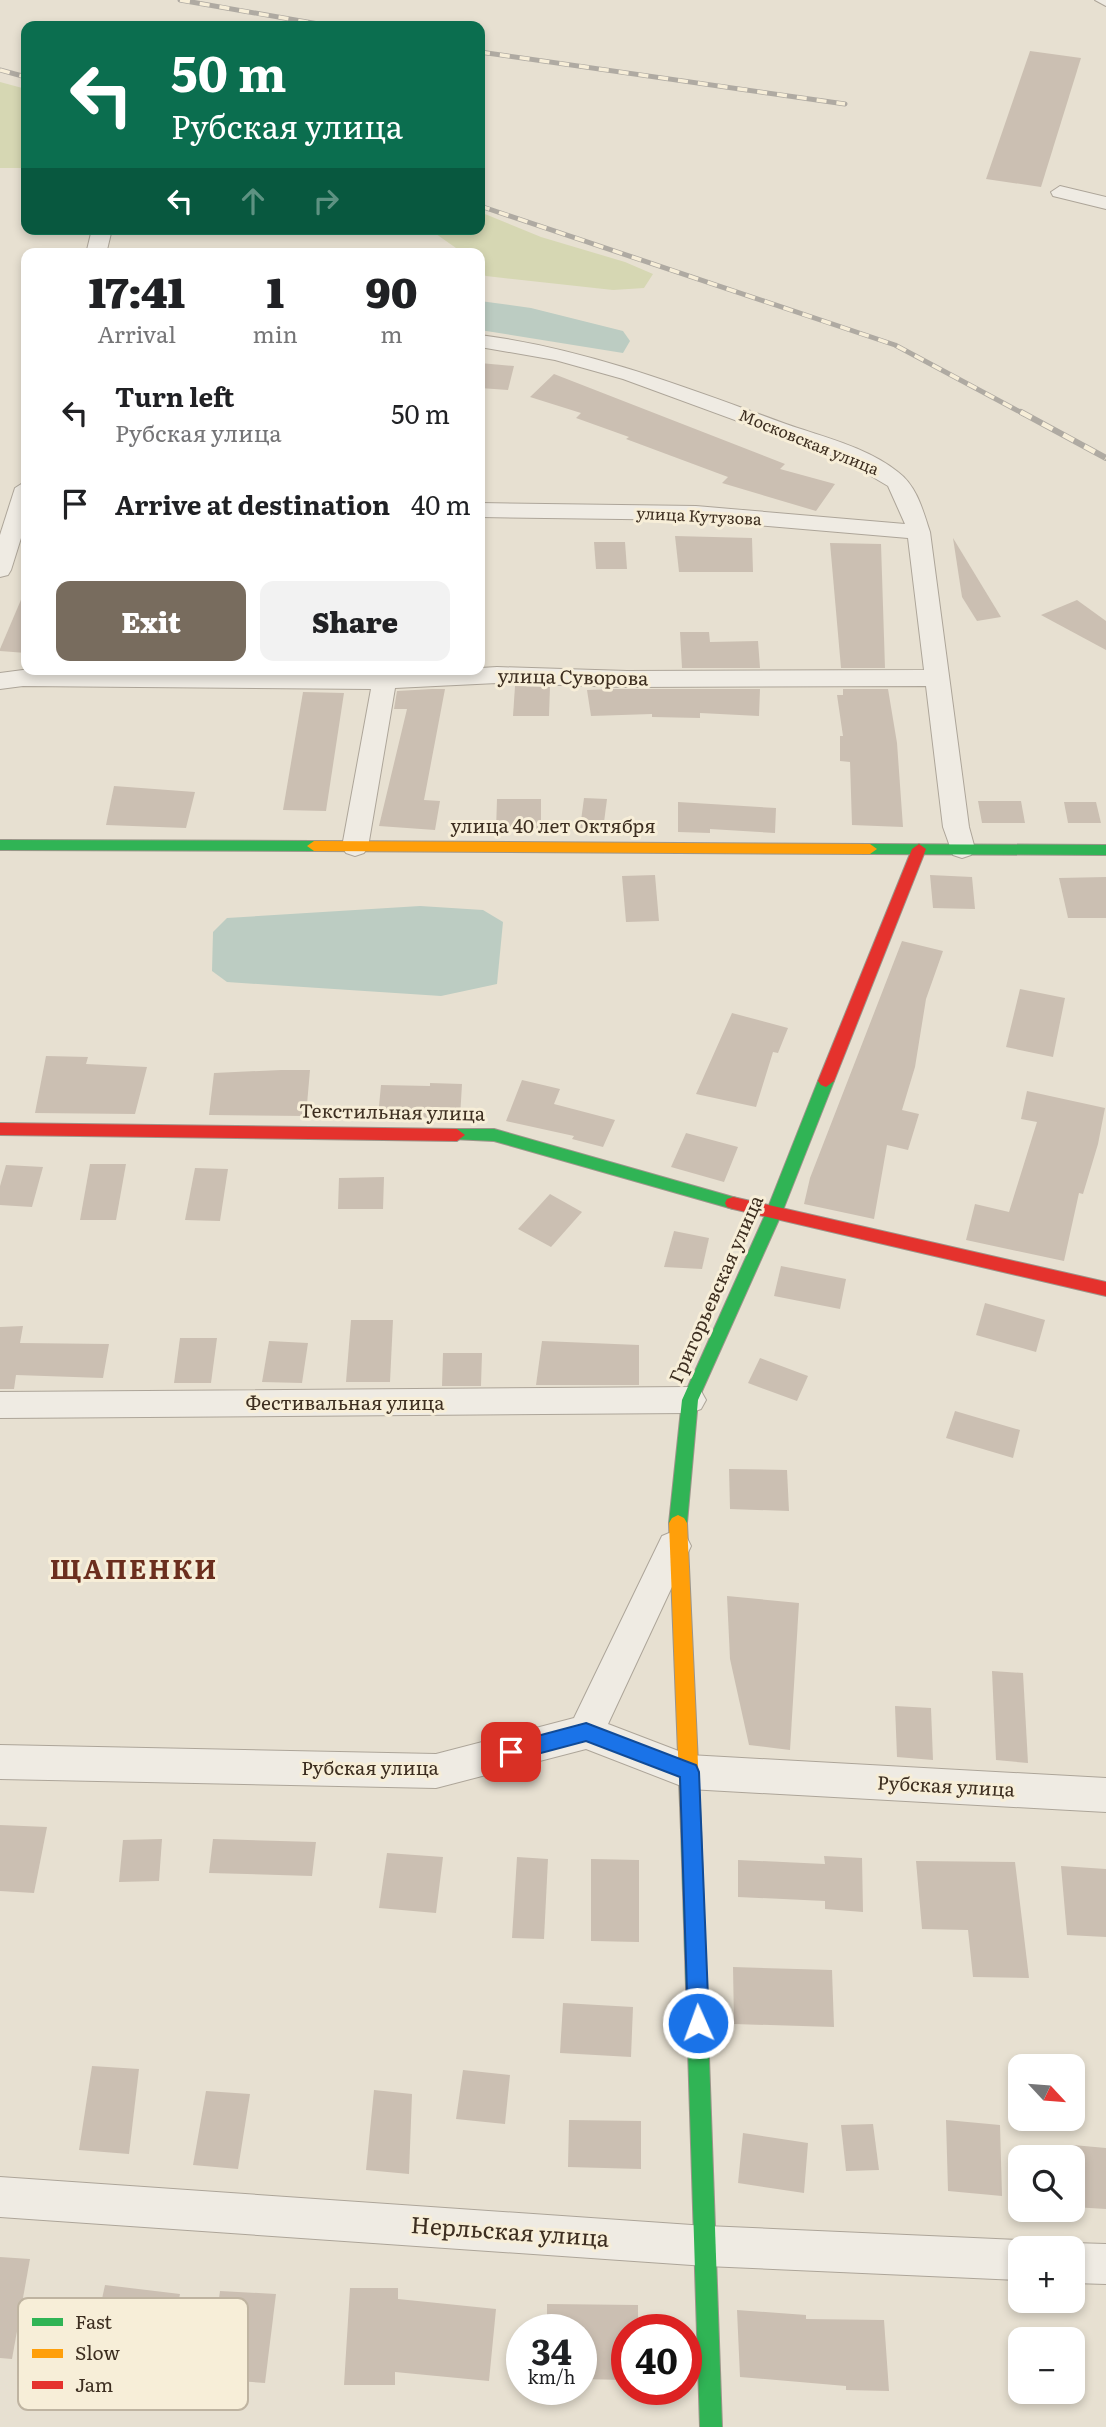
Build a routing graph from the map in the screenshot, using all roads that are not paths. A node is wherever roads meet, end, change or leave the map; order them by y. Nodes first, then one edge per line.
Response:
1 (1060, 192) dead end
2 (1106, 203) edge
3 (485, 342) edge
4 (485, 510) edge
5 (21, 518) edge
6 (919, 533) junction
7 (0, 570) edge
8 (386, 676) edge
9 (937, 678) junction
10 (0, 681) edge
11 (0, 845) edge
12 (355, 846) junction
13 (919, 849) junction
14 (962, 849) junction
15 (1106, 850) edge
16 (0, 1129) edge
17 (773, 1215) junction
18 (1106, 1289) edge
19 (690, 1400) junction
20 (0, 1405) edge
21 (677, 1538) junction
22 (586, 1732) junction
23 (0, 1762) edge
24 (689, 1772) junction
25 (1106, 1795) edge
26 (0, 2197) edge
27 (706, 2246) junction
28 (1008, 2259) edge
29 (1085, 2263) edge
30 (1106, 2264) edge
31 (710, 2427) edge

1 - 2 street
3 - 6 street, Московская улица
4 - 6 street, улица Кутузова
5 - 7 street
6 - 9 street, Московская улица
8 - 9 street, улица Суворова
8 - 10 street, улица Суворова
8 - 12 street
9 - 14 street, Московская улица
11 - 12 street, улица 40 лет Октября
12 - 13 street, улица 40 лет Октября
13 - 14 street, улица 40 лет Октября
13 - 17 street, Григорьевская улица
14 - 15 street, улица 40 лет Октября
16 - 17 street, Текстильная улица
17 - 18 street, Текстильная улица
17 - 19 street, Григорьевская улица
19 - 20 street, Фестивальная улица
19 - 21 street, Григорьевская улица
21 - 22 street
21 - 24 street, Григорьевская улица
22 - 23 street, Рубская улица
22 - 24 street, Рубская улица
24 - 25 street, Рубская улица
24 - 27 street, Григорьевская улица
26 - 27 street, Нерльская улица
27 - 28 street, Нерльская улица
27 - 31 street, Григорьевская улица
29 - 30 street

